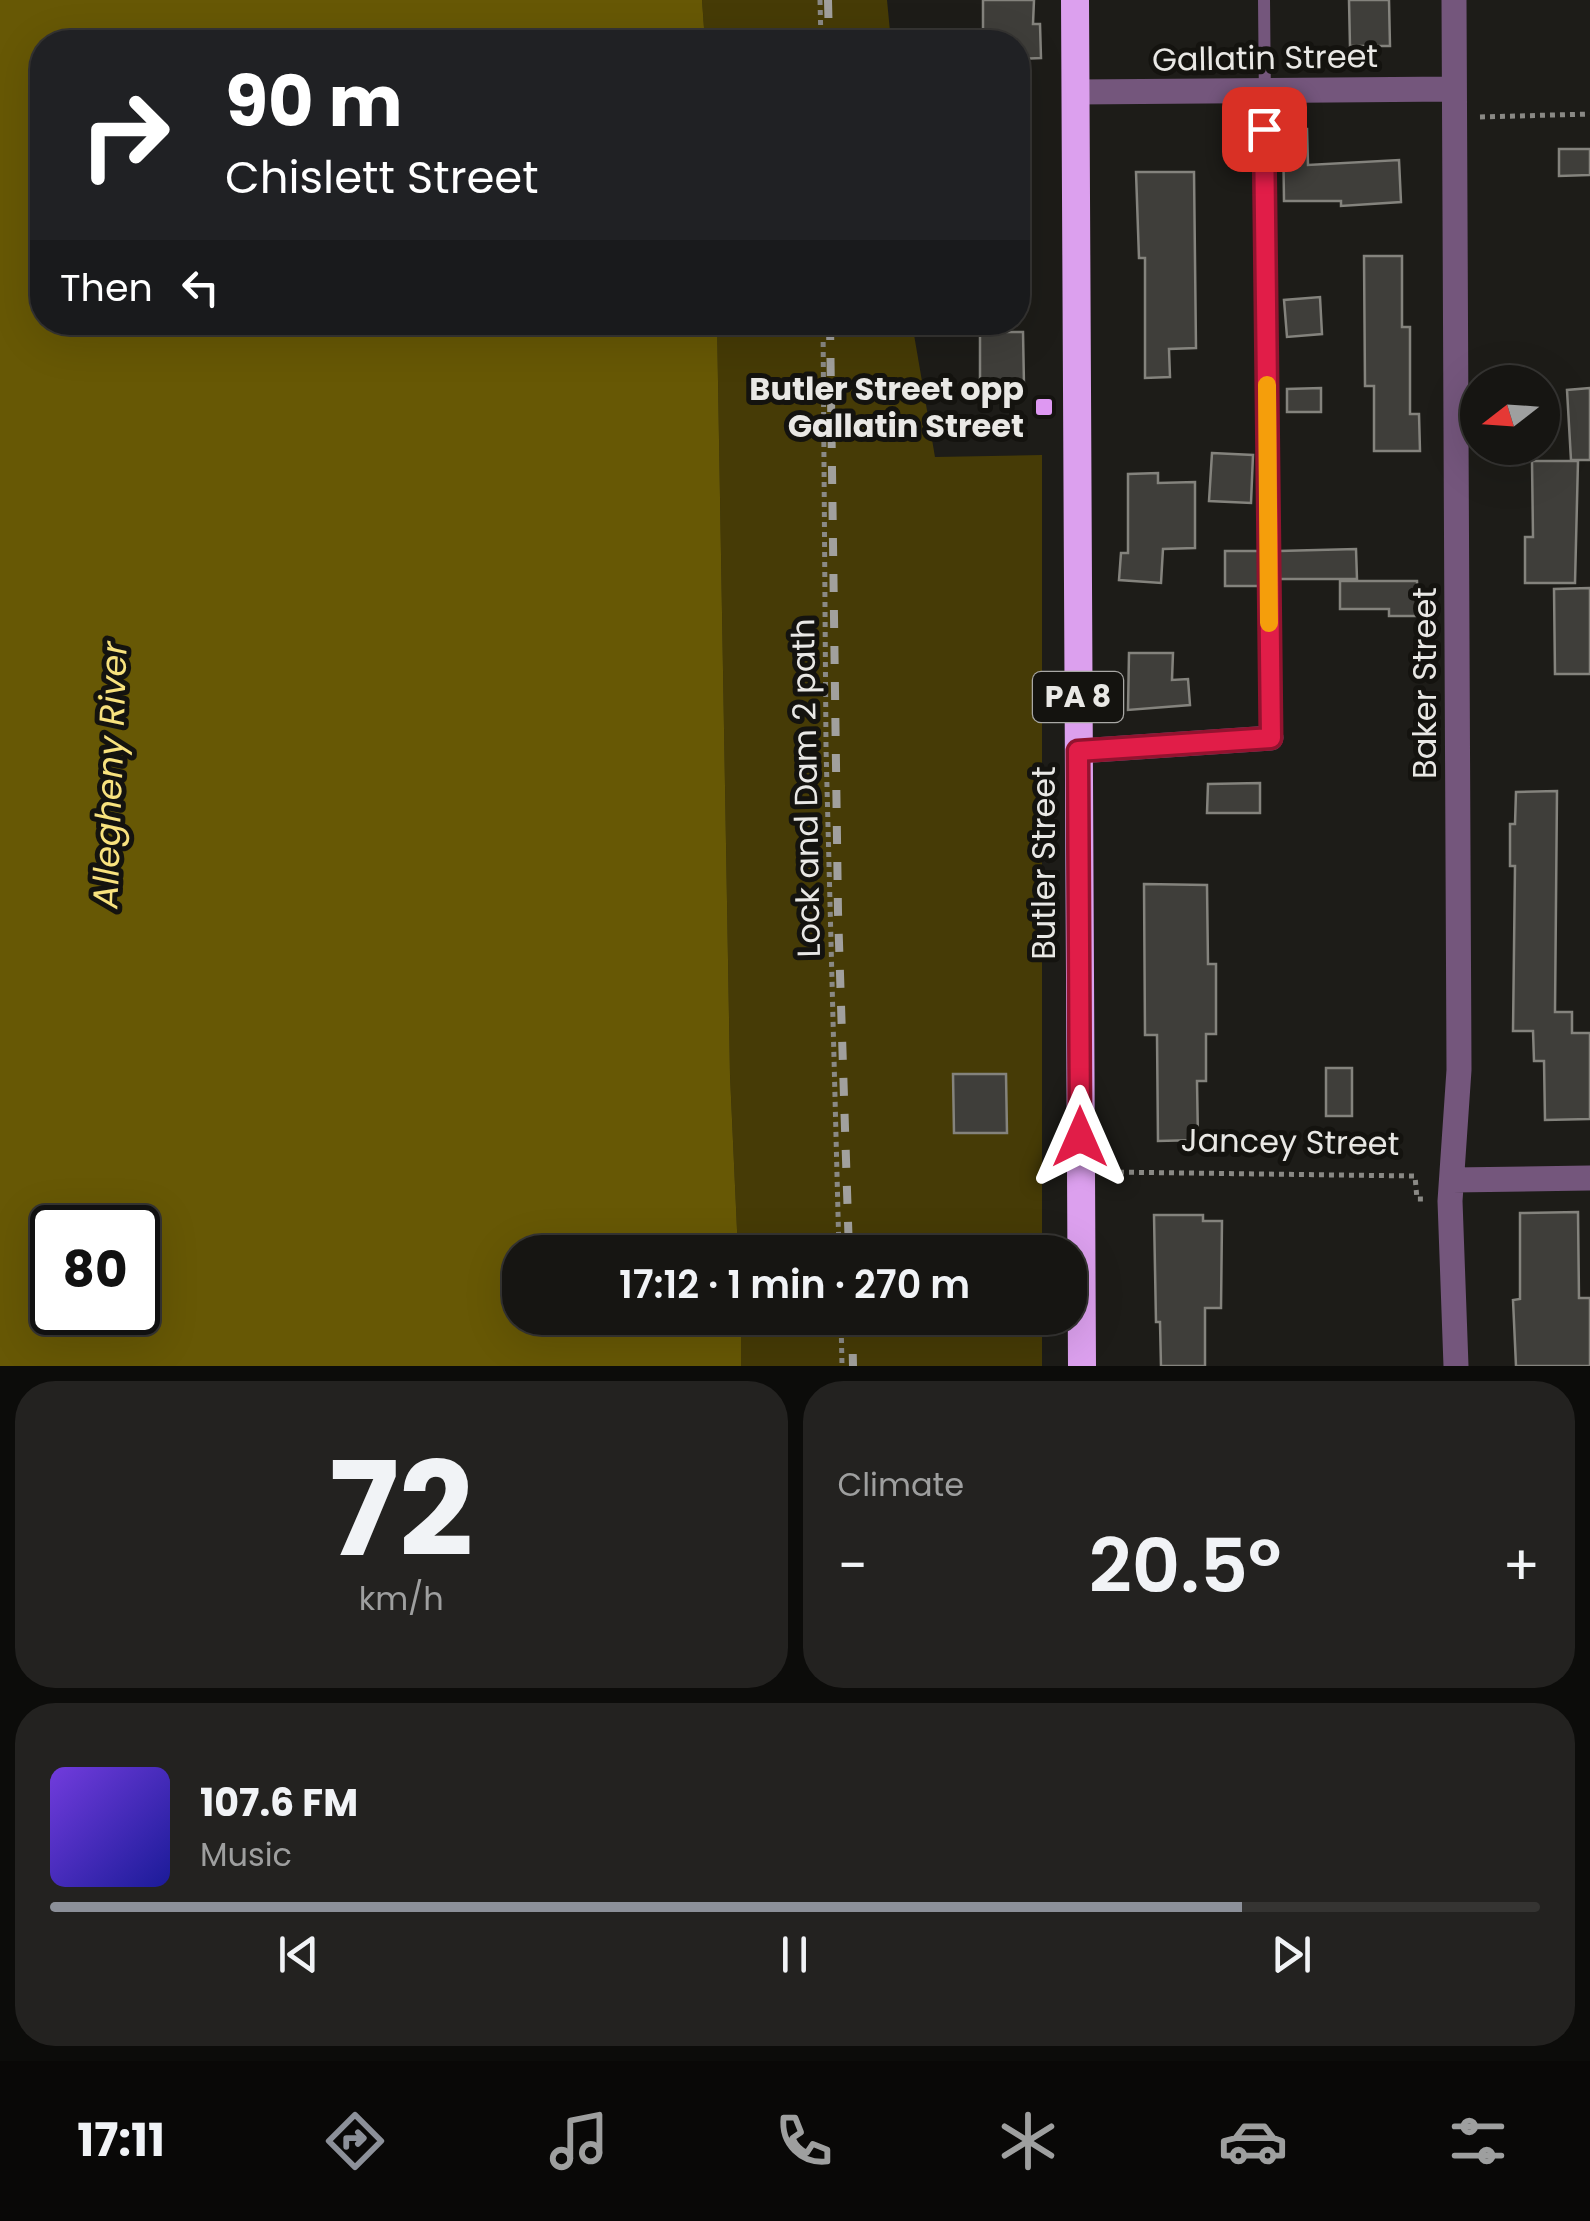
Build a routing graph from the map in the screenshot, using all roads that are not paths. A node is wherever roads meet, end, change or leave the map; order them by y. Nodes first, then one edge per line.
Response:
1 (1075, 0) edge
2 (1264, 0) edge
3 (1454, 0) edge
4 (1454, 89) junction
5 (1264, 91) junction
6 (1076, 92) junction
7 (1271, 738) joint
8 (1078, 751) junction
9 (1590, 1178) edge
10 (1452, 1180) junction
11 (1082, 1366) edge
12 (1456, 1366) edge

1 - 6 highway, Butler Street / PA 8
2 - 5 lane
3 - 4 street, Baker Street
4 - 5 street, Gallatin Street
4 - 10 street, Baker Street
5 - 6 street, Gallatin Street
5 - 7 lane
6 - 8 highway, Butler Street / PA 8
7 - 8 street
8 - 11 highway, Butler Street / PA 8
9 - 10 street
10 - 12 street, Baker Street

